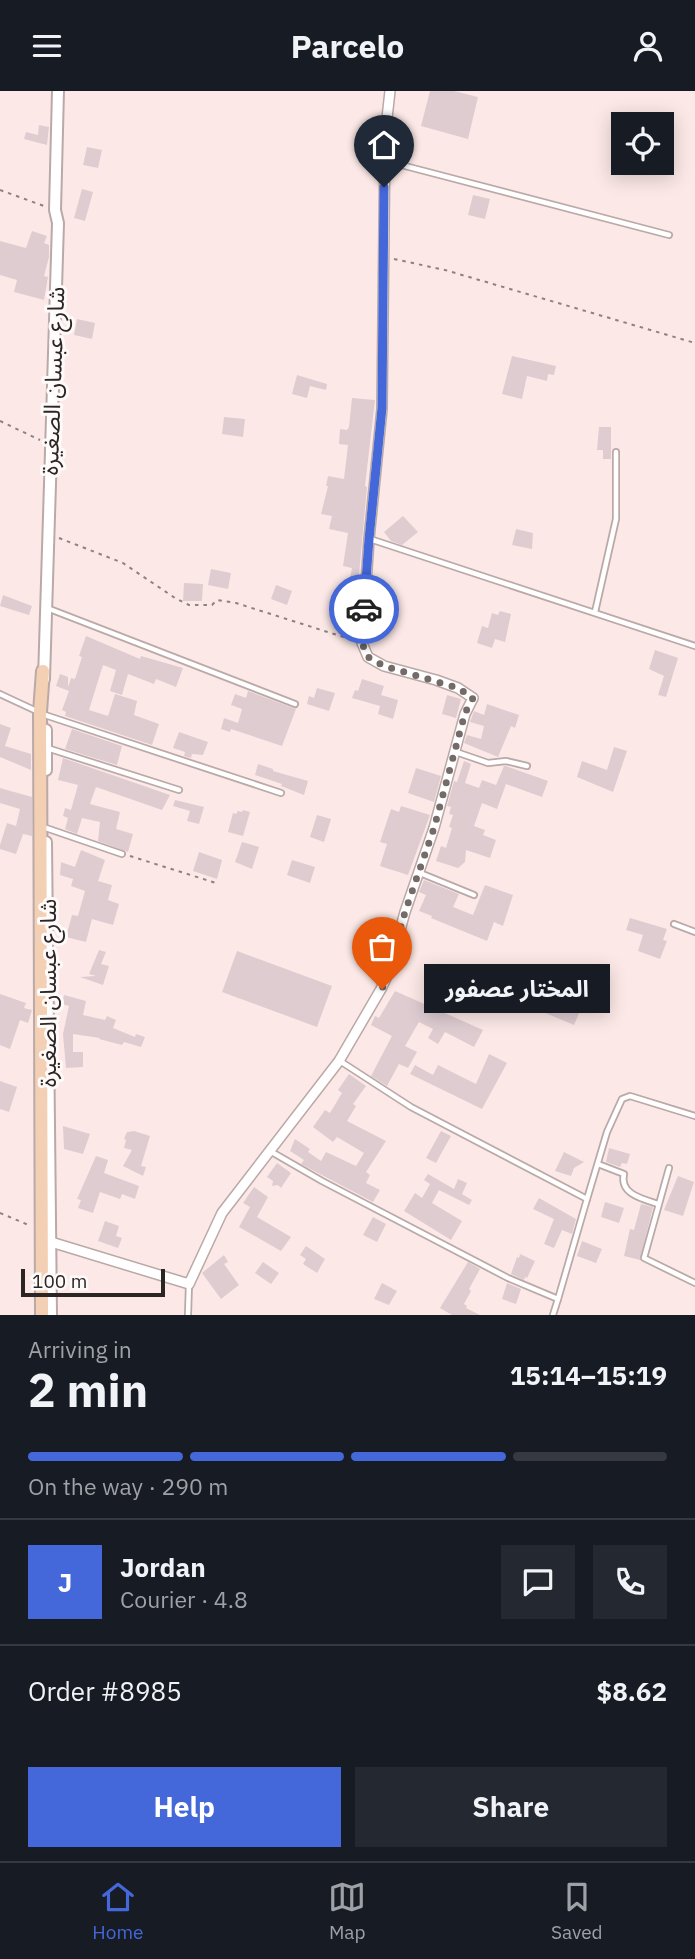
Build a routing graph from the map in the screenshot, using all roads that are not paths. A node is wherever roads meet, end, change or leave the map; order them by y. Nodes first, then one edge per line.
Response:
1 (58, 91) edge
2 (390, 91) edge
3 (385, 161) junction
4 (669, 235) dead end
5 (616, 452) dead end
6 (369, 539) junction
7 (46, 608) junction
8 (595, 612) junction
9 (695, 646) edge
10 (43, 671) joint
11 (0, 694) edge
12 (295, 704) dead end
13 (43, 713) junction
14 (46, 748) junction
15 (456, 751) junction
16 (527, 766) dead end
17 (179, 790) dead end
18 (281, 793) dead end
19 (46, 828) junction
20 (122, 854) road end
21 (419, 873) junction
22 (474, 895) dead end
23 (674, 924) dead end
24 (695, 932) edge
25 (339, 1061) junction
26 (695, 1116) edge
27 (269, 1150) junction
28 (598, 1164) junction
29 (669, 1168) dead end
30 (587, 1199) junction
31 (659, 1204) junction
32 (51, 1242) junction
33 (695, 1283) edge
34 (189, 1284) junction
35 (558, 1299) junction
36 (42, 1315) edge
37 (51, 1315) edge
38 (188, 1315) edge
39 (553, 1315) edge

1 - 7 street, شارع عبسان الصغيرة
2 - 3 street
3 - 4 lane
3 - 6 street
5 - 8 lane
6 - 8 lane
6 - 15 street
7 - 10 street, شارع عبسان الصغيرة
7 - 12 lane
8 - 9 lane
10 - 13 main road, شارع عبسان الصغيرة
11 - 13 lane
13 - 14 street, شارع عبسان الصغيرة
13 - 18 lane
13 - 36 main road, شارع عبسان الصغيرة
14 - 17 lane
14 - 19 street, شارع عبسان الصغيرة
15 - 16 lane
15 - 21 street
19 - 20 lane
19 - 32 street, شارع عبسان الصغيرة
21 - 22 lane
21 - 25 street
23 - 24 lane
25 - 27 street
25 - 30 lane
26 - 28 lane
27 - 34 street
27 - 35 lane
28 - 30 lane
28 - 31 lane
29 - 31 lane
30 - 35 lane
31 - 33 lane
32 - 34 street
32 - 37 street, شارع عبسان الصغيرة
34 - 38 lane
35 - 39 lane

